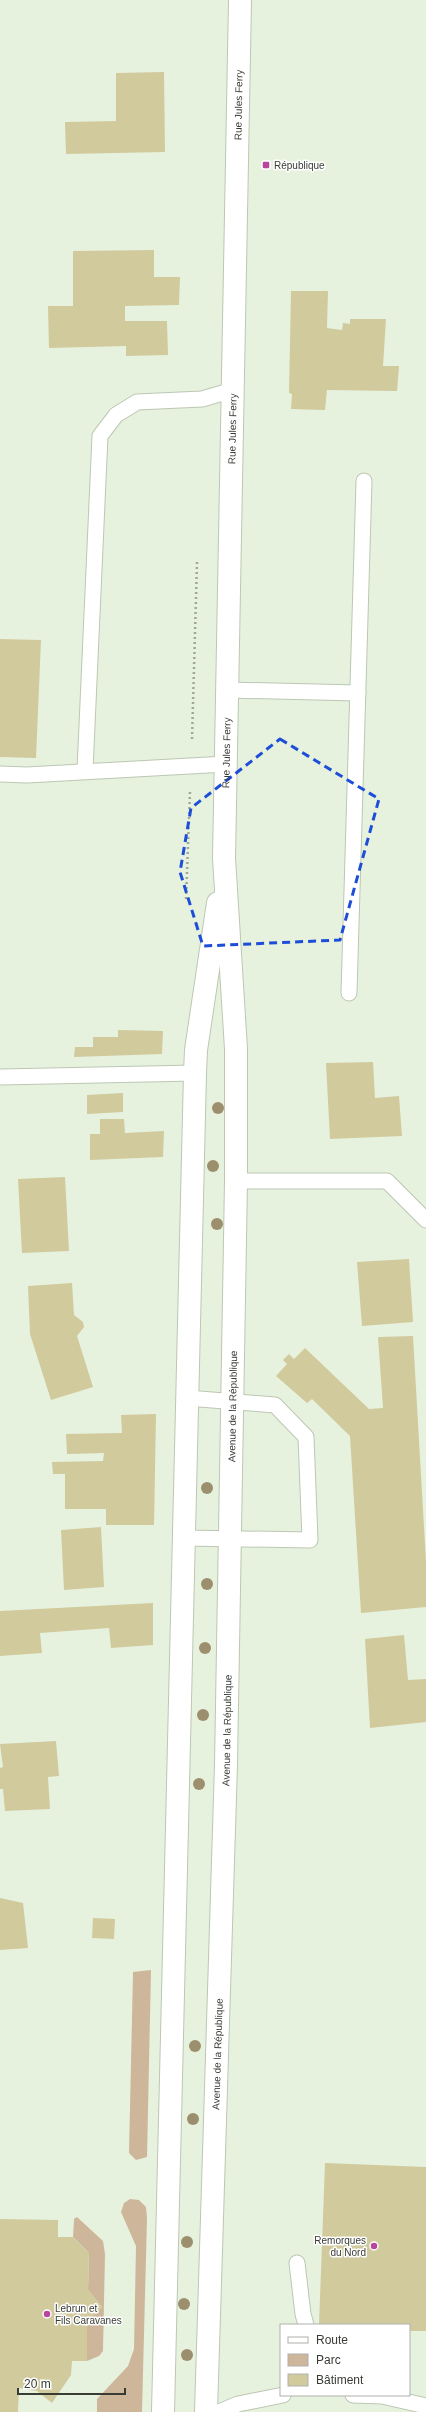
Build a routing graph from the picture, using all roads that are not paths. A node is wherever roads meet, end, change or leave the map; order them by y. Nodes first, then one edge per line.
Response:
1 (240, 0) edge
2 (232, 390) junction
3 (364, 480) dead end
4 (228, 690) junction
5 (358, 693) junction
6 (226, 764) junction
7 (85, 770) junction
8 (0, 774) edge
9 (224, 858) junction
10 (349, 992) dead end
11 (236, 1048) joint
12 (195, 1073) junction
13 (0, 1077) edge
14 (236, 1181) junction
15 (426, 1220) edge
16 (187, 1398) junction
17 (232, 1401) junction
18 (184, 1538) junction
19 (230, 1539) junction
20 (297, 2263) dead end
21 (306, 2324) edge
22 (280, 2396) edge
23 (382, 2396) edge
24 (426, 2406) edge
25 (163, 2412) edge
26 (206, 2412) edge
27 (219, 2412) edge

1 - 2 main road, Rue Jules Ferry
2 - 4 main road, Rue Jules Ferry
2 - 7 lane
3 - 5 lane
4 - 5 lane
4 - 6 main road, Rue Jules Ferry
5 - 10 lane
6 - 7 lane
6 - 9 main road, Rue Jules Ferry
7 - 8 lane
9 - 11 main road, Rue Jules Ferry
9 - 12 main road, Rue Jules Ferry
11 - 14 main road, Avenue de la République
12 - 13 lane
12 - 16 main road
14 - 15 lane
14 - 17 main road, Avenue de la République
16 - 17 lane
16 - 18 main road
17 - 19 main road, Avenue de la République
17 - 19 lane
18 - 19 lane
18 - 25 main road
19 - 26 main road, Avenue de la République
20 - 21 lane
22 - 27 lane
23 - 24 lane

